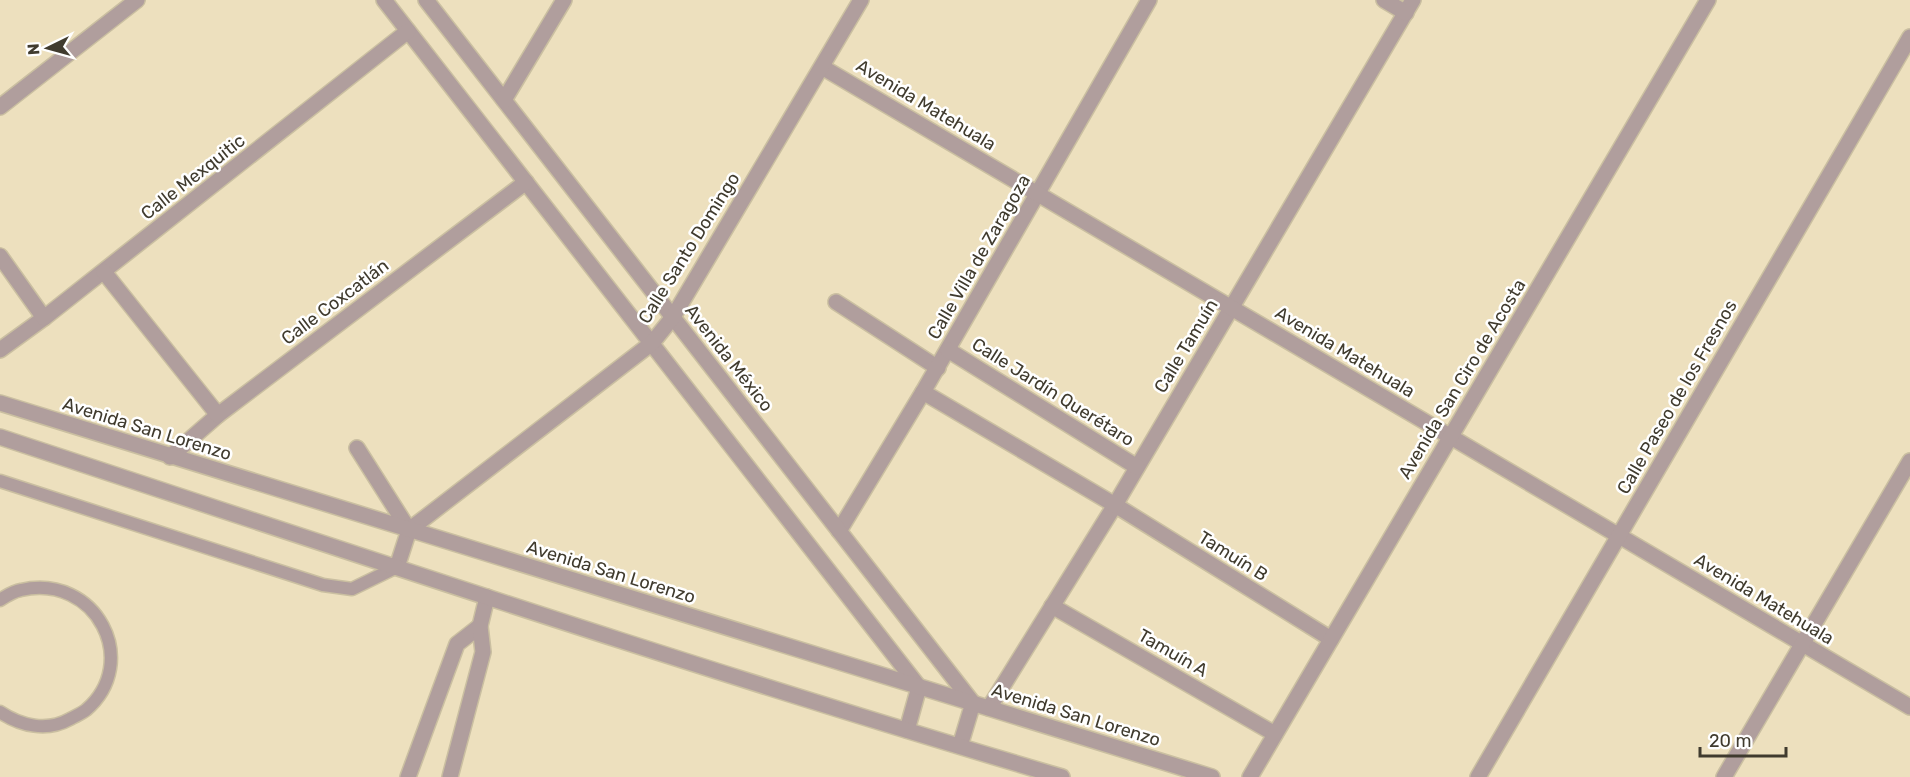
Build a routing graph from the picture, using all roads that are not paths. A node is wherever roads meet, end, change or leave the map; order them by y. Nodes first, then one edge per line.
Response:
1 (137, 0) edge
2 (384, 0) edge
3 (426, 0) edge
4 (564, 0) edge
5 (861, 0) edge
6 (1149, 0) edge
7 (1384, 0) edge
8 (1708, 0) edge
9 (1409, 7) edge
10 (408, 31) junction
11 (1910, 37) edge
12 (822, 66) junction
13 (504, 100) junction
14 (0, 107) edge
15 (526, 182) junction
16 (1038, 194) junction
17 (0, 256) edge
18 (104, 273) junction
19 (836, 302) dead end
20 (1232, 308) junction
21 (673, 317) junction
22 (44, 318) junction
23 (652, 343) junction
24 (0, 350) edge
25 (948, 350) junction
26 (938, 368) junction
27 (923, 392) junction
28 (0, 403) edge
29 (218, 415) junction
30 (0, 437) edge
31 (1451, 437) junction
32 (357, 447) dead end
33 (170, 457) junction
34 (1910, 461) edge
35 (1137, 467) junction
36 (0, 481) edge
37 (1115, 505) junction
38 (409, 530) junction
39 (839, 531) junction
40 (1619, 536) junction
41 (397, 567) junction
42 (488, 597) junction
43 (0, 600) edge
44 (1052, 606) junction
45 (480, 626) junction
46 (1331, 639) junction
47 (1802, 644) junction
48 (919, 687) junction
49 (974, 703) junction
50 (1910, 707) edge
51 (989, 708) junction
52 (0, 712) edge
53 (907, 730) junction
54 (1275, 734) junction
55 (960, 746) junction
56 (1039, 774) edge
57 (408, 777) edge
58 (450, 777) edge
59 (1062, 777) edge
60 (1212, 777) edge
61 (1250, 777) edge
62 (1478, 777) edge
63 (1724, 777) edge

1 - 14 street
2 - 10 street
3 - 13 street, Avenida México
4 - 13 street
5 - 12 street, Calle Santo Domingo
6 - 16 street, Calle Villa de Zaragoza
7 - 9 street
8 - 31 street, Avenida San Ciro de Acosta
9 - 20 street, Calle Tamuín
10 - 15 street
10 - 18 street, Calle Mexquitic
11 - 40 street, Calle Paseo de los Fresnos
12 - 16 street, Avenida Matehuala
12 - 21 street, Calle Santo Domingo
13 - 21 street, Avenida México
15 - 23 street
15 - 29 street, Calle Coxcatlán
16 - 20 street, Avenida Matehuala
16 - 25 street, Calle Villa de Zaragoza
17 - 22 street
18 - 22 street, Calle Mexquitic
18 - 29 street
19 - 26 street
20 - 31 street, Avenida Matehuala
20 - 35 street, Calle Tamuín
21 - 23 street, Calle Santo Domingo
21 - 39 street, Avenida México
22 - 24 street, Calle Mexquitic
23 - 38 street, Calle Santo Domingo
23 - 48 street
25 - 26 street, Calle Villa de Zaragoza
25 - 35 street, Calle Jardín Querétaro
26 - 27 street, Calle Villa de Zaragoza
27 - 37 street
27 - 39 street, Calle Villa de Zaragoza
28 - 33 street, Avenida San Lorenzo
29 - 33 street, Calle Coxcatlán
30 - 41 street
31 - 40 street, Avenida Matehuala
31 - 46 street, Avenida San Ciro de Acosta
32 - 38 street
33 - 38 street, Avenida San Lorenzo
34 - 47 street
35 - 37 street, Calle Tamuín
36 - 41 lane
37 - 44 street, Calle Tamuín
37 - 46 street, Tamuín B
38 - 41 street
38 - 48 street, Avenida San Lorenzo
39 - 49 street, Avenida México
40 - 47 street, Avenida Matehuala
40 - 62 street, Calle Paseo de los Fresnos
41 - 42 street
42 - 45 street
42 - 53 street
43 - 52 lane
44 - 51 street, Calle Tamuín
44 - 54 street, Tamuín A
45 - 57 street
45 - 58 street
46 - 54 street, Avenida San Ciro de Acosta
47 - 50 street, Avenida Matehuala
47 - 63 street
48 - 49 street, Avenida San Lorenzo
48 - 53 street
49 - 51 street, Avenida San Lorenzo
49 - 55 street
51 - 60 street, Avenida San Lorenzo
53 - 55 street
54 - 61 street, Avenida San Ciro de Acosta
55 - 56 street
56 - 59 street

